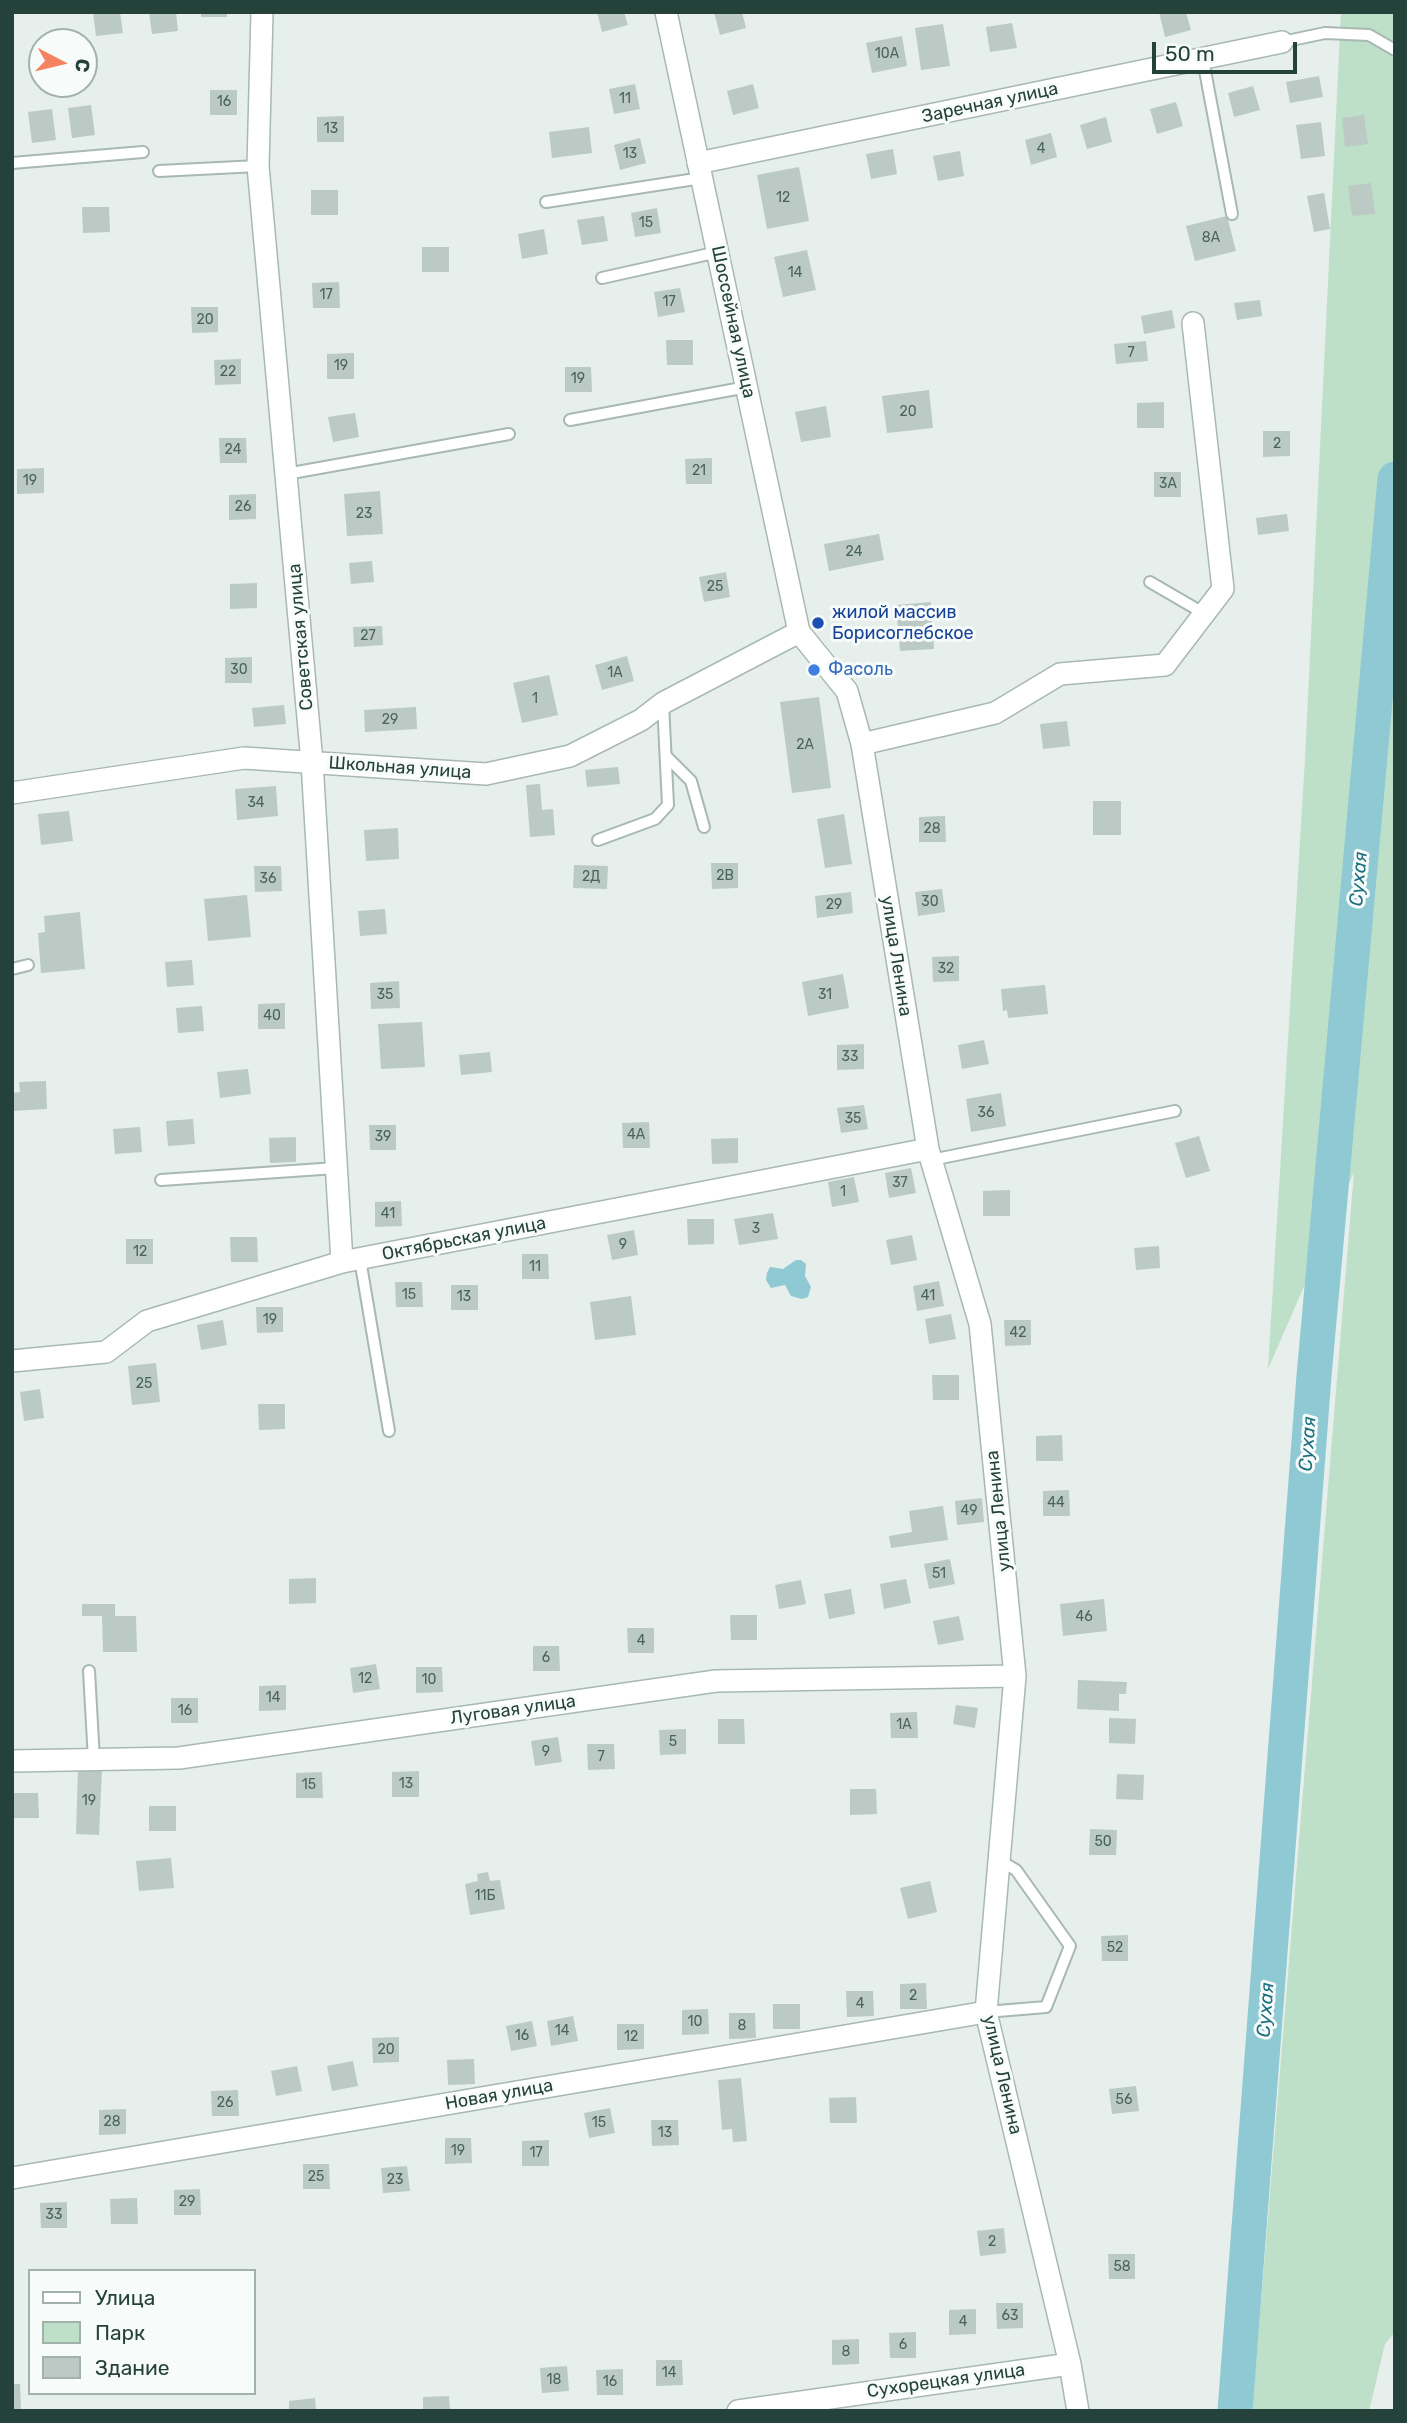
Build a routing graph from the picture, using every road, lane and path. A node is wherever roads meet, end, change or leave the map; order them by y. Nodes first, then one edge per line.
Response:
1 (262, 12) edge
2 (666, 12) edge
3 (1282, 42) joint
4 (1395, 50) edge
5 (1203, 60) junction
6 (143, 152) dead end
7 (12, 163) edge
8 (258, 166) junction
9 (159, 171) dead end
10 (700, 171) junction
11 (546, 202) dead end
12 (1232, 214) dead end
13 (718, 252) junction
14 (601, 278) dead end
15 (1193, 323) dead end
16 (747, 387) junction
17 (570, 421) dead end
18 (509, 434) dead end
19 (286, 474) junction
20 (1150, 582) dead end
21 (1205, 614) junction
22 (799, 632) junction
23 (663, 704) junction
24 (862, 744) junction
25 (666, 756) junction
26 (312, 762) junction
27 (12, 793) edge
28 (704, 827) dead end
29 (598, 840) dead end
30 (28, 965) dead end
31 (12, 969) edge
32 (1175, 1111) dead end
33 (929, 1155) junction
34 (336, 1168) junction
35 (160, 1180) dead end
36 (351, 1260) junction
37 (12, 1360) edge
38 (389, 1431) dead end
39 (89, 1671) dead end
40 (1015, 1676) junction
41 (94, 1760) junction
42 (12, 1761) edge
43 (999, 1860) junction
44 (986, 2012) junction
45 (12, 2178) edge
46 (1070, 2364) junction
47 (738, 2411) edge
48 (1078, 2411) edge

1 - 8 street, Советская улица
2 - 10 street, Шоссейная улица
3 - 4 lane
3 - 5 street, Заречная улица
5 - 10 street, Заречная улица
5 - 12 lane
6 - 7 lane
8 - 9 lane
8 - 19 street, Советская улица
10 - 11 lane
10 - 13 street, Шоссейная улица
13 - 14 lane
13 - 16 street, Шоссейная улица
15 - 21 street
16 - 17 lane
16 - 22 street, Шоссейная улица
18 - 19 lane
19 - 26 street, Советская улица
20 - 21 lane
21 - 24 street
22 - 23 street, Школьная улица
22 - 24 street, улица Ленина
23 - 25 lane
23 - 26 street, Школьная улица
24 - 33 street, улица Ленина
25 - 28 lane
25 - 29 lane
26 - 27 street, Школьная улица
26 - 34 street, Советская улица
30 - 31 lane
32 - 33 lane
33 - 36 street, Октябрьская улица
33 - 40 street, улица Ленина
34 - 35 lane
34 - 36 street, Советская улица
36 - 37 street, Октябрьская улица
36 - 38 lane
39 - 41 lane
40 - 41 street, Луговая улица
40 - 43 street, улица Ленина
41 - 42 street, Луговая улица
43 - 44 street, улица Ленина
43 - 44 lane
44 - 45 street, Новая улица
44 - 46 street, улица Ленина
46 - 47 street, Сухорецкая улица
46 - 48 street, улица Ленина

